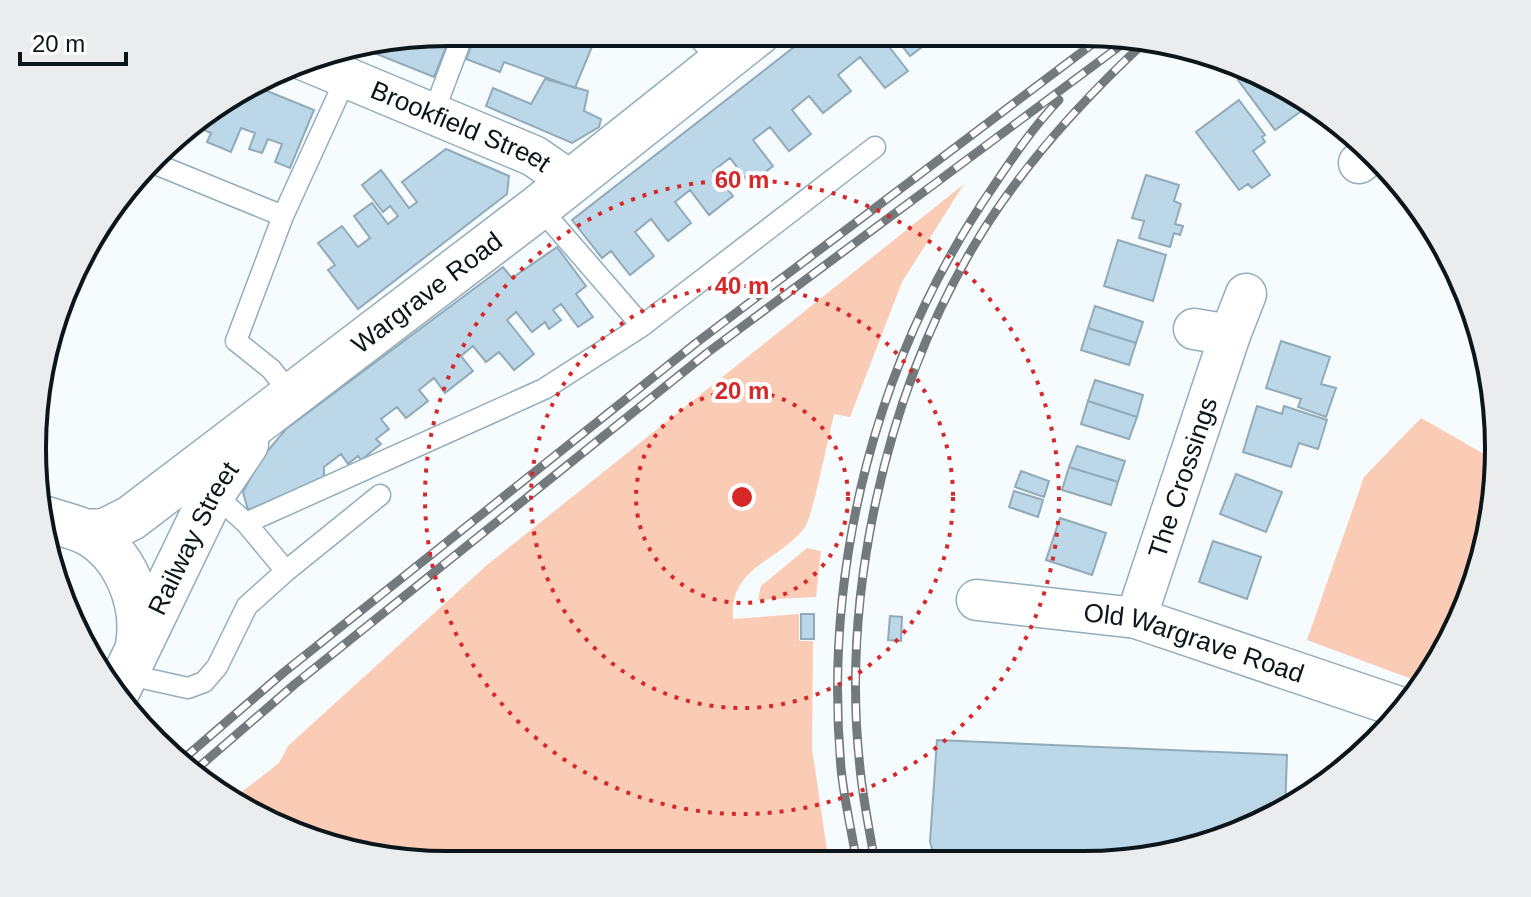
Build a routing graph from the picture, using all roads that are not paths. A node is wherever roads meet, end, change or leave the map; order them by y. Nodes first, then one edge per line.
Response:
1 (459, 46) edge
2 (724, 46) edge
3 (320, 67) edge
4 (346, 78) junction
5 (433, 114) junction
6 (875, 147) dead end
7 (162, 167) edge
8 (555, 194) junction
9 (283, 216) junction
10 (1246, 294) dead end
11 (642, 326) junction
12 (290, 393) junction
13 (213, 493) junction
14 (380, 495) dead end
15 (53, 521) edge
16 (246, 523) junction
17 (86, 532) junction
18 (286, 571) junction
19 (977, 600) dead end
20 (1136, 618) junction
21 (126, 673) edge
22 (1393, 705) edge

1 - 5 lane
2 - 8 street, Wargrave Road
3 - 4 street, Brookfield Street
4 - 5 street, Brookfield Street
4 - 9 lane
5 - 8 street, Brookfield Street
6 - 11 lane
7 - 9 lane
8 - 11 lane
8 - 12 street, Wargrave Road
9 - 12 lane
10 - 20 street, The Crossings
11 - 16 lane
12 - 13 street, Railway Street
12 - 17 street, Wargrave Road
13 - 16 lane
13 - 21 street, Railway Street
14 - 18 lane
15 - 17 street
16 - 18 lane
17 - 21 street
18 - 21 lane
19 - 20 street, Old Wargrave Road
20 - 22 street, Old Wargrave Road

